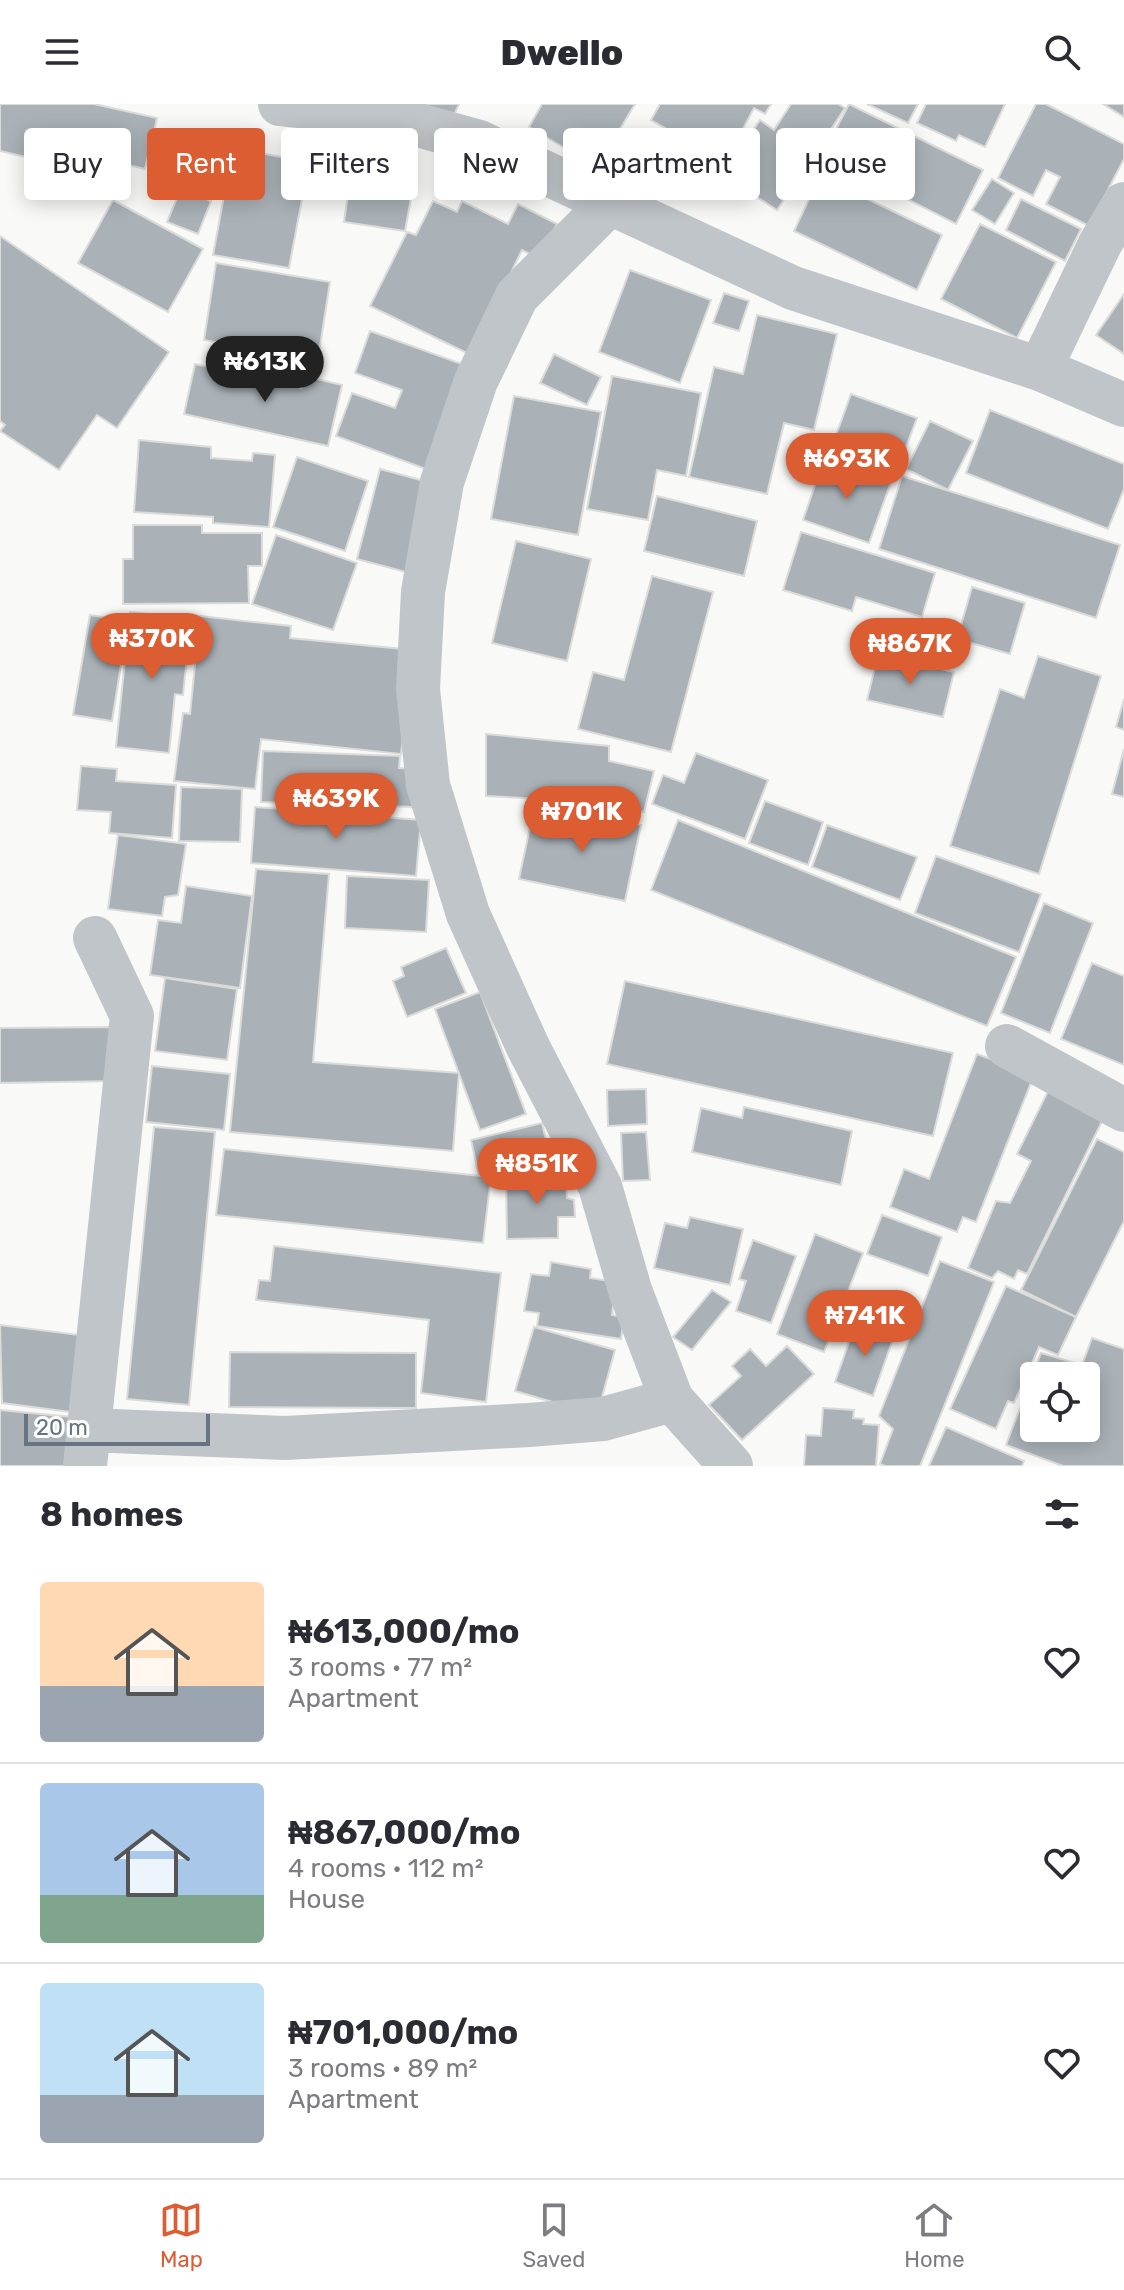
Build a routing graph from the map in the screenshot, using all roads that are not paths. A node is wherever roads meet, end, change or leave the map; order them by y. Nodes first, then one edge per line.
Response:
1 (280, 104) edge
2 (612, 201) junction
3 (1124, 204) edge
4 (1040, 369) junction
5 (1124, 405) edge
6 (95, 938) dead end
7 (1007, 1046) dead end
8 (1124, 1110) edge
9 (672, 1400) junction
10 (86, 1448) edge
11 (731, 1466) edge

1 - 2 street
2 - 4 street
2 - 9 street
3 - 4 street
4 - 5 street
6 - 10 street
7 - 8 street
9 - 10 street
9 - 11 street

